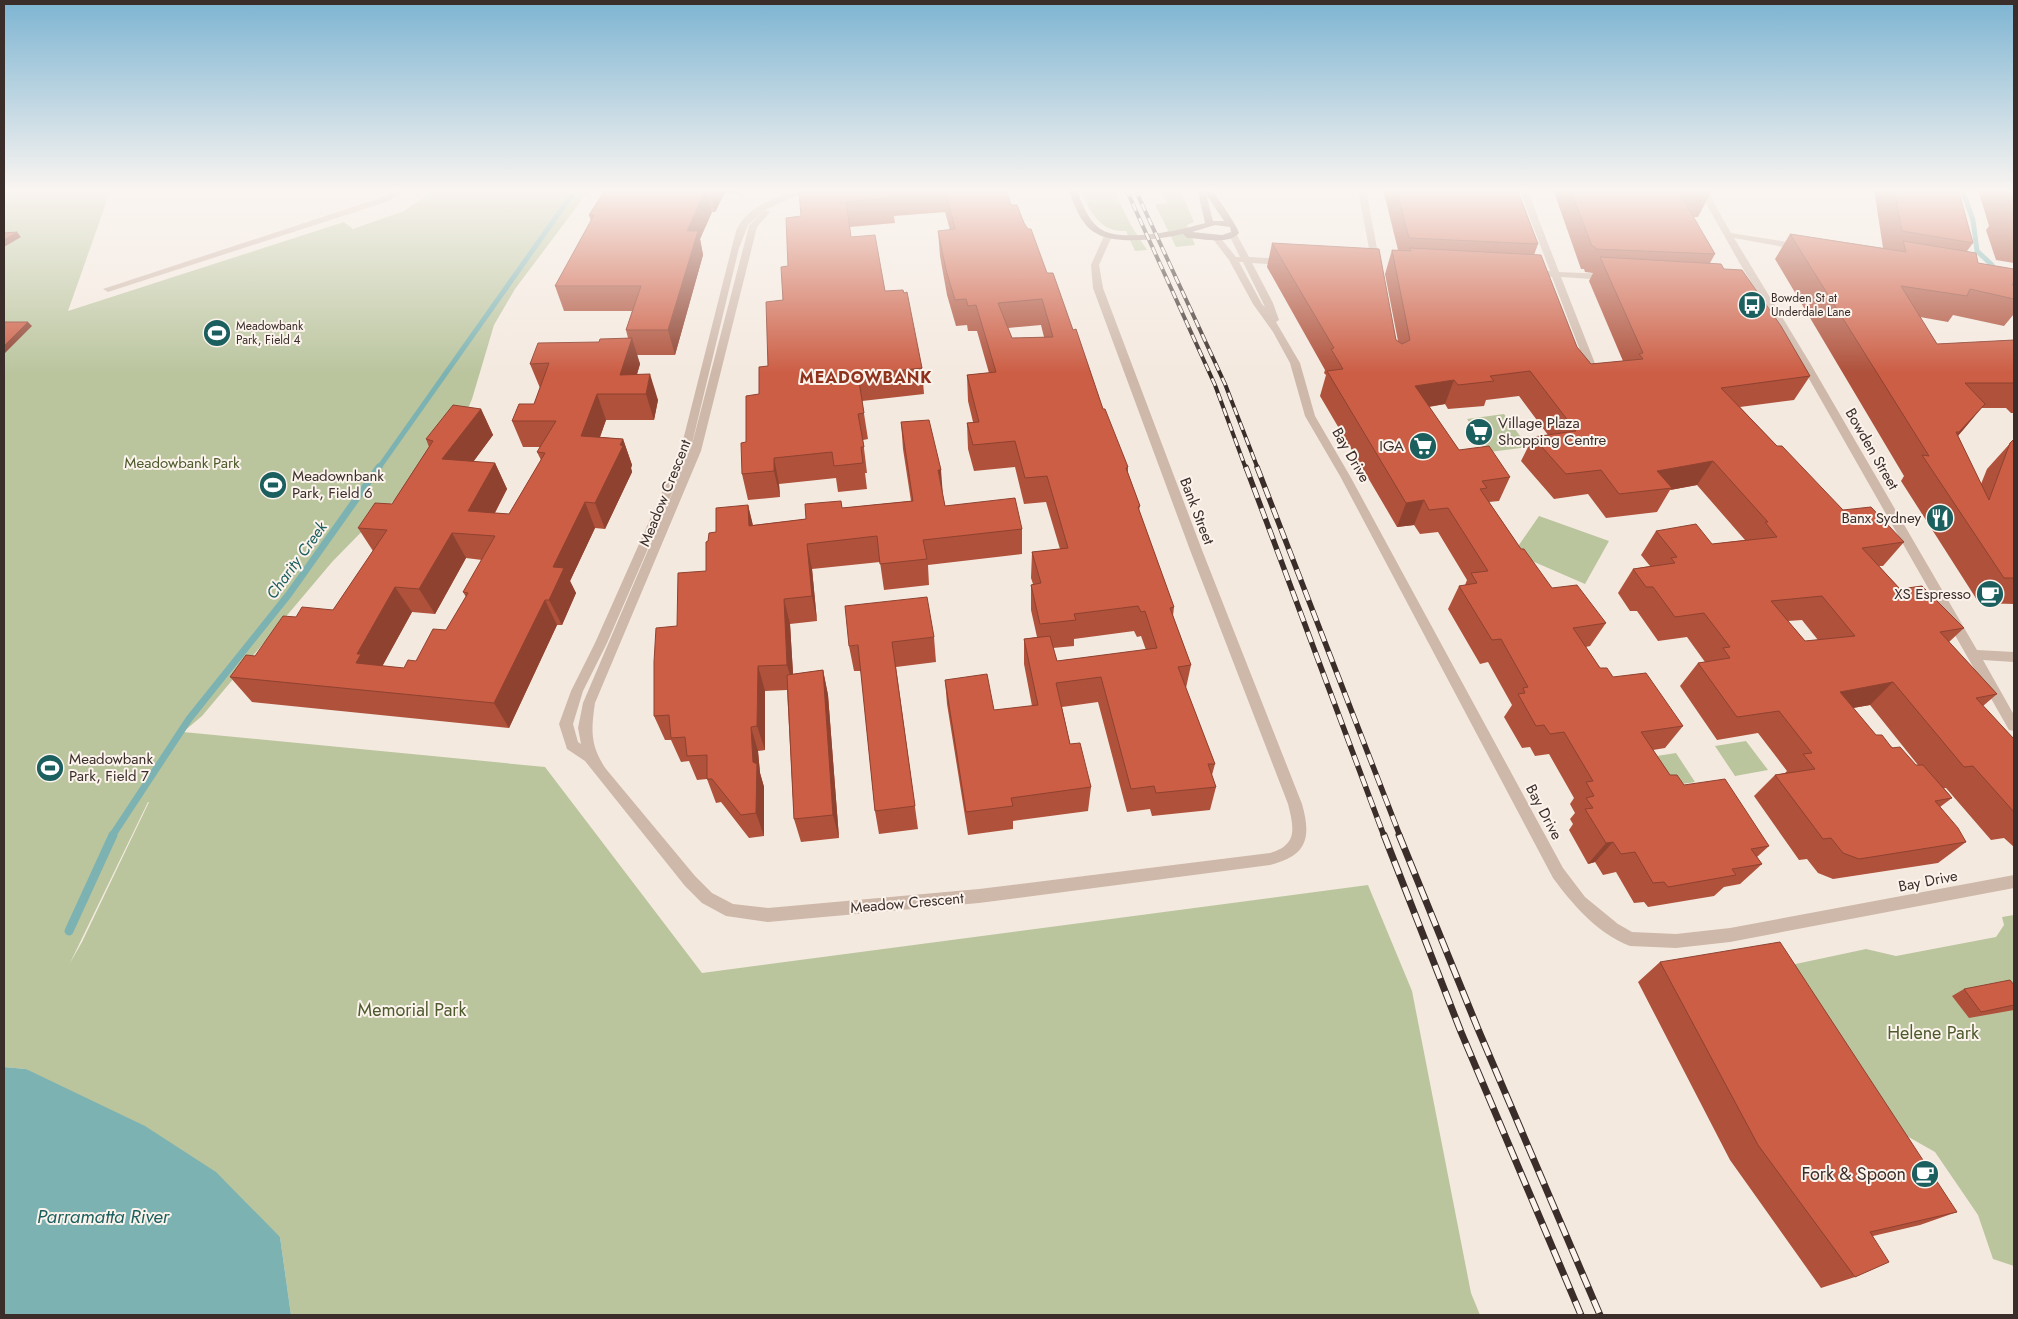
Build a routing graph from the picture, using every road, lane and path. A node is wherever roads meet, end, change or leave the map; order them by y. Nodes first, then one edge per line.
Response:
1 (227, 251) edge
2 (734, 251) edge
3 (747, 251) edge
4 (1102, 251) edge
5 (1225, 251) edge
6 (1241, 251) edge
7 (1374, 251) edge
8 (1546, 251) edge
9 (1737, 251) edge
10 (1233, 259) junction
11 (1246, 260) junction
12 (1299, 262) edge
13 (1377, 268) edge
14 (1526, 273) edge
15 (1555, 274) junction
16 (1614, 277) edge
17 (108, 289) dead end
18 (1278, 332) junction
19 (1591, 366) edge
20 (1974, 655) junction
21 (2014, 657) edge
22 (2014, 726) edge
23 (590, 757) junction
24 (1291, 853) joint
25 (2014, 882) edge

1 - 17 street
2 - 23 street, Meadow Crescent
3 - 23 street, Meadow Crescent
4 - 24 street, Bank Street
5 - 10 street, Bay Drive
6 - 11 street, Bay Drive
7 - 13 street
8 - 15 street
9 - 20 street, Bowden Street
10 - 11 street
10 - 18 street, Bay Drive
11 - 12 street
11 - 18 street, Bay Drive
14 - 15 street
15 - 16 street
15 - 19 street
18 - 25 street, Bay Drive
20 - 21 street
20 - 22 street, Bowden Street
23 - 24 street, Meadow Crescent

